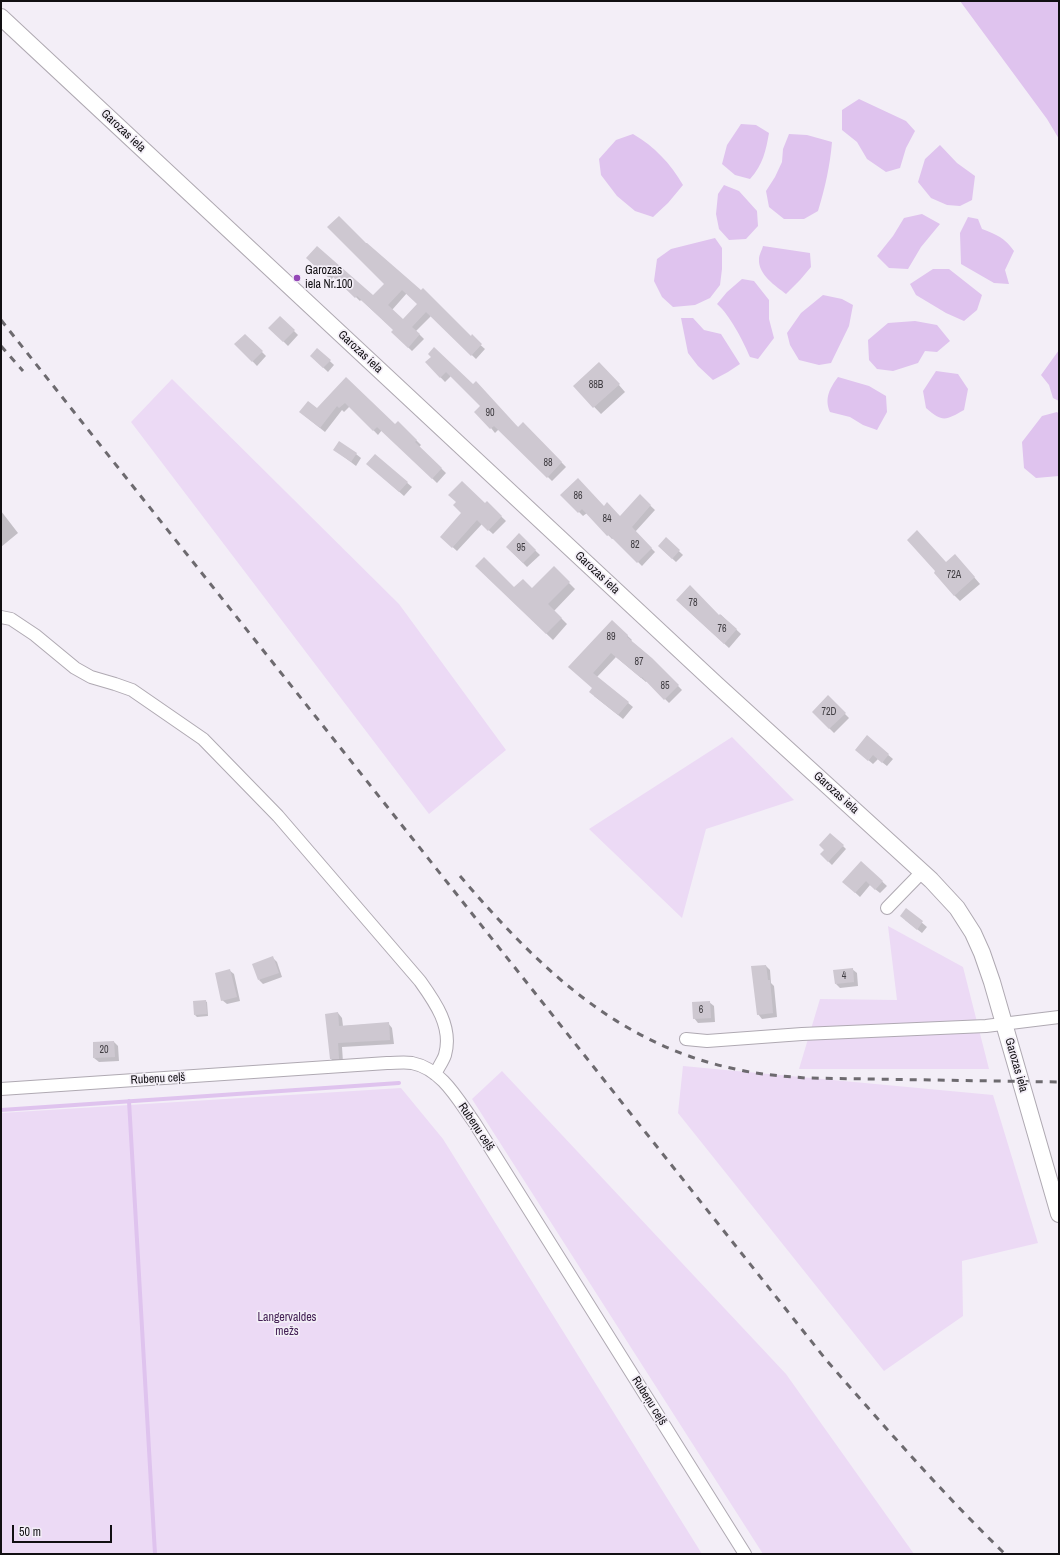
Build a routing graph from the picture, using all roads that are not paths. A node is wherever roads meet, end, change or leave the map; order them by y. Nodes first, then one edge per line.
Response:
1 (1, 17) edge
2 (1, 616) edge
3 (922, 872) junction
4 (887, 908) dead end
5 (1059, 1018) edge
6 (1004, 1024) junction
7 (686, 1039) dead end
8 (434, 1074) junction
9 (1, 1089) edge
10 (1059, 1214) edge
11 (746, 1554) edge

1 - 3 main road, Garozas iela
2 - 8 street
3 - 4 street
3 - 6 main road, Garozas iela
5 - 6 street
6 - 7 street
6 - 10 main road, Garozas iela
8 - 9 street, Rubeņu ceļš
8 - 11 street, Rubeņu ceļš

